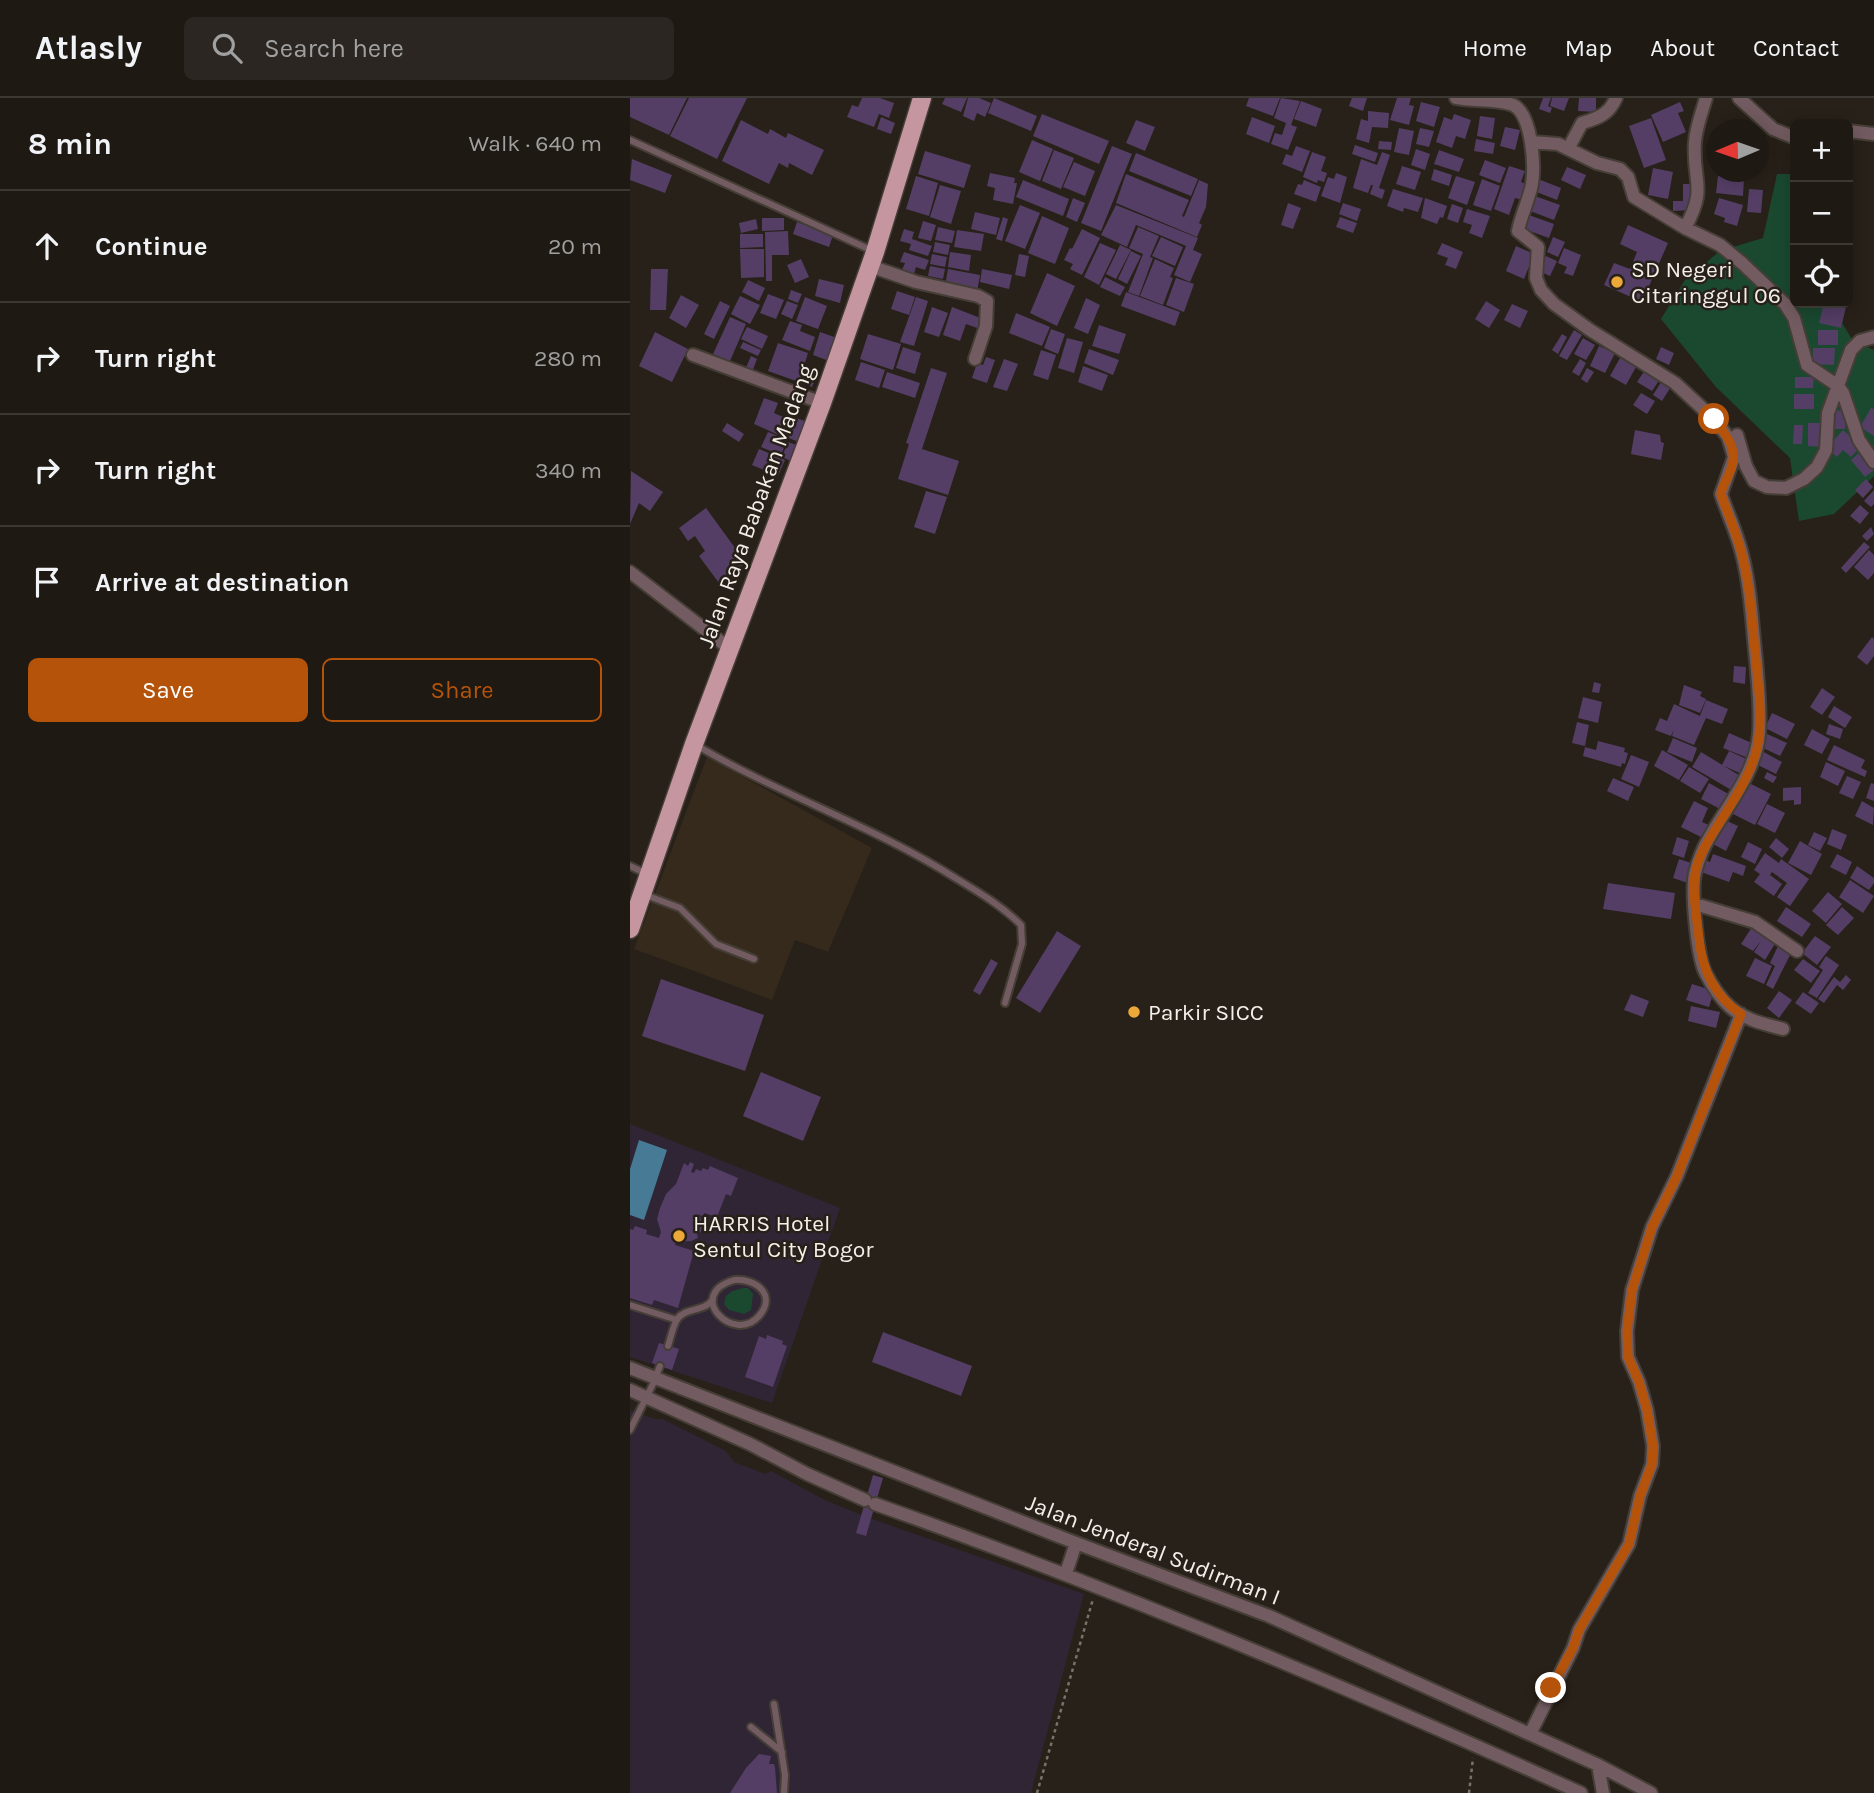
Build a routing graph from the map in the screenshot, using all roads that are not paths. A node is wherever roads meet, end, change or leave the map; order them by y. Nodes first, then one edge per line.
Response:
1 (922, 98) edge
2 (1456, 98) edge
3 (1616, 98) edge
4 (1706, 98) edge
5 (1740, 98) edge
6 (1853, 132) edge
7 (1874, 134) edge
8 (1790, 136) edge
9 (630, 140) edge
10 (1531, 142) junction
11 (1568, 149) junction
12 (1685, 228) junction
13 (872, 259) junction
14 (1874, 338) edge
15 (693, 355) dead end
16 (975, 359) dead end
17 (1838, 386) junction
18 (822, 403) junction
19 (1714, 419) junction
20 (1874, 462) edge
21 (630, 572) edge
22 (730, 648) junction
23 (694, 744) junction
24 (630, 866) edge
25 (649, 874) junction
26 (642, 894) junction
27 (1695, 904) junction
28 (630, 929) edge
29 (1797, 951) dead end
30 (754, 959) dead end
31 (1005, 1003) dead end
32 (1741, 1014) junction
33 (1783, 1029) dead end
34 (713, 1299) junction
35 (630, 1305) edge
36 (677, 1320) junction
37 (668, 1346) dead end
38 (630, 1368) edge
39 (657, 1374) junction
40 (630, 1390) edge
41 (646, 1396) junction
42 (630, 1430) edge
43 (1076, 1543) junction
44 (1066, 1573) junction
45 (774, 1704) dead end
46 (751, 1727) dead end
47 (1530, 1734) junction
48 (782, 1752) junction
49 (1598, 1765) junction
50 (784, 1793) edge
51 (1581, 1793) edge
52 (1603, 1793) edge
53 (1651, 1793) edge

1 - 13 main road, Jalan Raya Babakan Madang
2 - 10 street
3 - 11 street
4 - 12 street
5 - 8 street
6 - 7 street
9 - 13 lane
10 - 11 street
10 - 19 street
11 - 12 street
12 - 17 street
13 - 16 street
13 - 18 main road, Jalan Raya Babakan Madang
14 - 17 street
15 - 18 street
17 - 19 street
17 - 20 street
18 - 22 main road, Jalan Raya Babakan Madang
19 - 27 street
21 - 22 street
22 - 23 main road, Jalan Raya Babakan Madang
23 - 25 main road, Jalan Raya Babakan Madang
23 - 31 lane
24 - 25 lane
25 - 26 main road, Jalan Raya Babakan Madang
26 - 28 main road, Jalan Raya Babakan Madang
26 - 30 lane
27 - 29 street
27 - 32 street
32 - 33 street
32 - 47 street
34 - 34 lane
34 - 36 lane
35 - 36 lane
36 - 37 lane
38 - 39 street, Jalan Jenderal Sudirman I
39 - 41 lane
39 - 43 street, Jalan Jenderal Sudirman I
40 - 41 street
41 - 42 lane
41 - 44 street
43 - 44 street
43 - 47 street, Jalan Jenderal Sudirman I
44 - 51 street
45 - 48 lane
46 - 48 lane
47 - 49 street, Jalan Jenderal Sudirman I
48 - 50 lane
49 - 52 street
49 - 53 street, Jalan Jenderal Sudirman I

